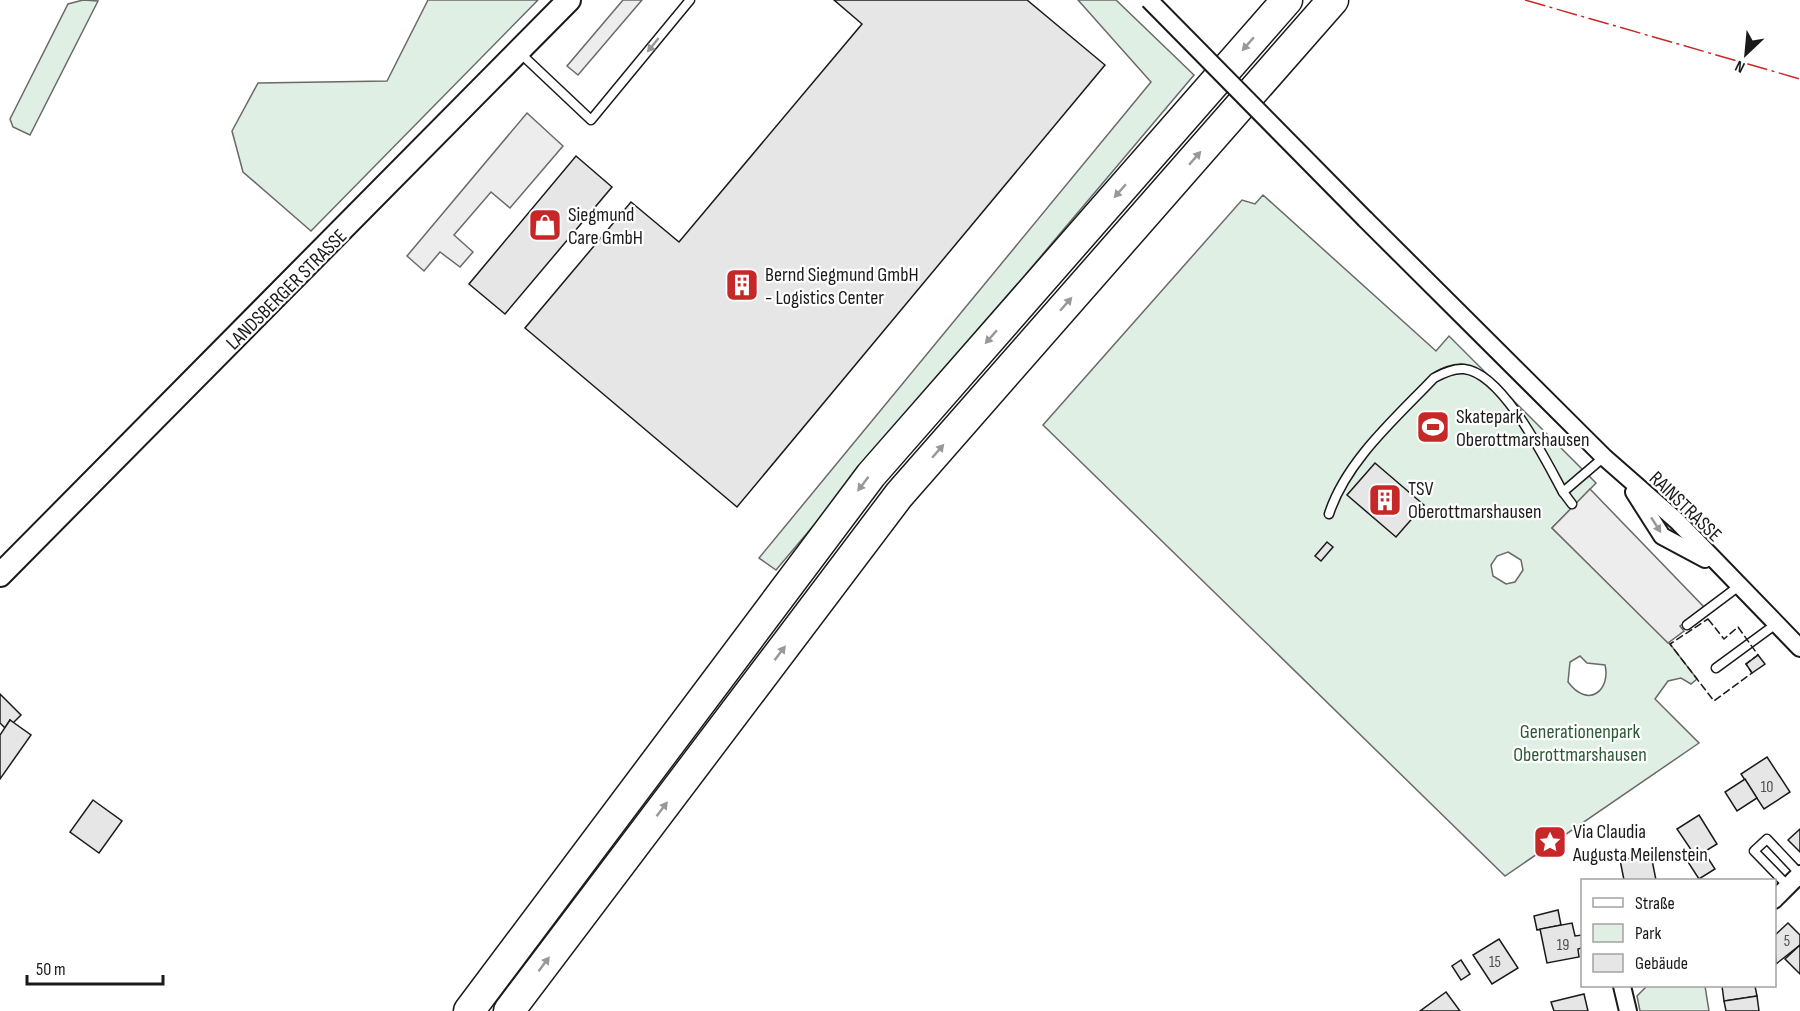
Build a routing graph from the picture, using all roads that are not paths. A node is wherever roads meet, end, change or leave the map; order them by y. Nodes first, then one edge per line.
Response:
1 (569, 0) edge
2 (690, 0) edge
3 (1149, 0) edge
4 (1287, 0) edge
5 (1333, 0) edge
6 (518, 51) junction
7 (1604, 457) junction
8 (1563, 492) junction
9 (1572, 504) dead end
10 (1329, 514) dead end
11 (0, 576) edge
12 (1738, 586) junction
13 (1776, 624) junction
14 (1687, 625) dead end
15 (1800, 648) edge
16 (1716, 668) dead end
17 (1800, 874) edge
18 (1788, 886) junction
19 (1776, 898) edge
20 (1622, 987) edge
21 (469, 1011) edge
22 (509, 1011) edge
23 (1628, 1011) edge

1 - 6 street, LANDSBERGER STRASSE
2 -> 6 lane
3 - 7 street, RAINSTRASSE, bridge
4 -> 21 highway
22 -> 5 highway
6 - 11 street, LANDSBERGER STRASSE
7 - 8 lane
7 - 12 street, RAINSTRASSE
8 - 9 lane
8 - 10 lane
12 - 13 street, RAINSTRASSE
12 - 14 lane
13 - 15 street, RAINSTRASSE
13 - 16 lane
17 - 18 street
17 - 18 lane
18 - 19 street
20 - 23 street

